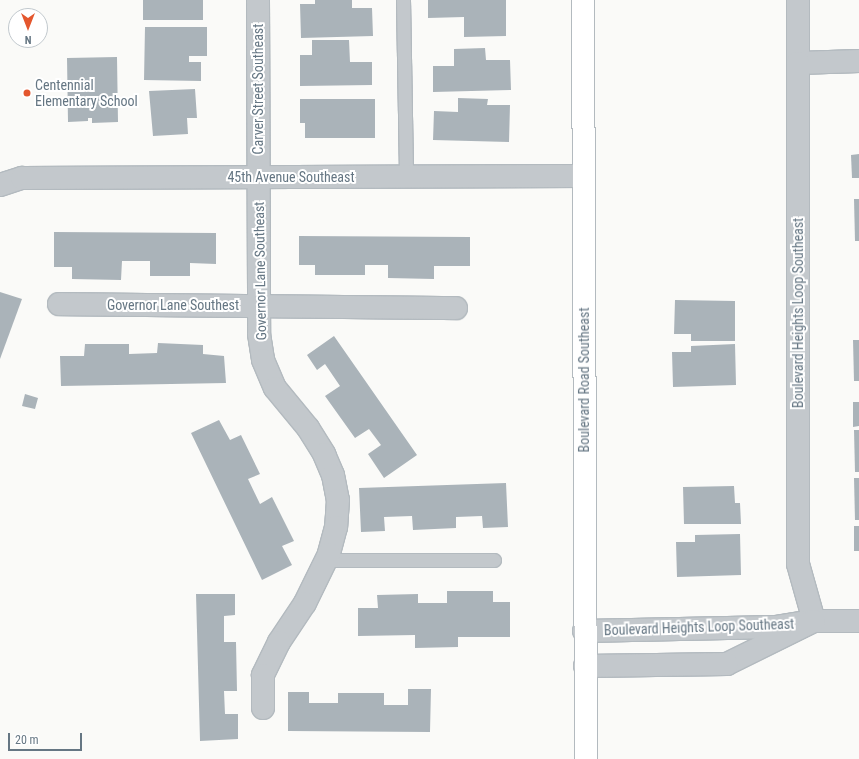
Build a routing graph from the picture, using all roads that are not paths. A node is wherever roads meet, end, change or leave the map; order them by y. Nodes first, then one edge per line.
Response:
1 (258, 0) edge
2 (404, 0) edge
3 (583, 0) edge
4 (798, 0) edge
5 (859, 61) edge
6 (798, 63) junction
7 (584, 176) junction
8 (406, 177) junction
9 (258, 178) junction
10 (0, 185) edge
11 (59, 304) dead end
12 (258, 305) junction
13 (456, 308) dead end
14 (326, 560) junction
15 (494, 560) dead end
16 (814, 621) junction
17 (859, 621) edge
18 (584, 631) junction
19 (585, 666) junction
20 (263, 708) dead end
21 (586, 759) edge

1 - 9 street, Carver Street Southeast
2 - 8 lane
3 - 7 street, Boulevard Road Southeast
4 - 6 street, Boulevard Heights Loop Southeast
5 - 6 street
6 - 16 street, Boulevard Heights Loop Southeast
7 - 8 street, 45th Avenue Southeast
7 - 18 street, Boulevard Road Southeast
8 - 9 street, 45th Avenue Southeast
9 - 10 street, 45th Avenue Southeast
9 - 12 street, Governor Lane Southeast
11 - 12 street, Governor Lane Southest
12 - 13 street, Governor Lane Southest
12 - 14 street, Governor Lane Southeast
14 - 15 lane
14 - 20 street, Governor Lane Southeast
16 - 17 street, Boulevard Heights Loop Southeast
16 - 18 street, Boulevard Heights Loop Southeast
16 - 19 street, Boulevard Heights Loop Southeast
18 - 19 street, Boulevard Road Southeast
19 - 21 street, Boulevard Road Southeast

